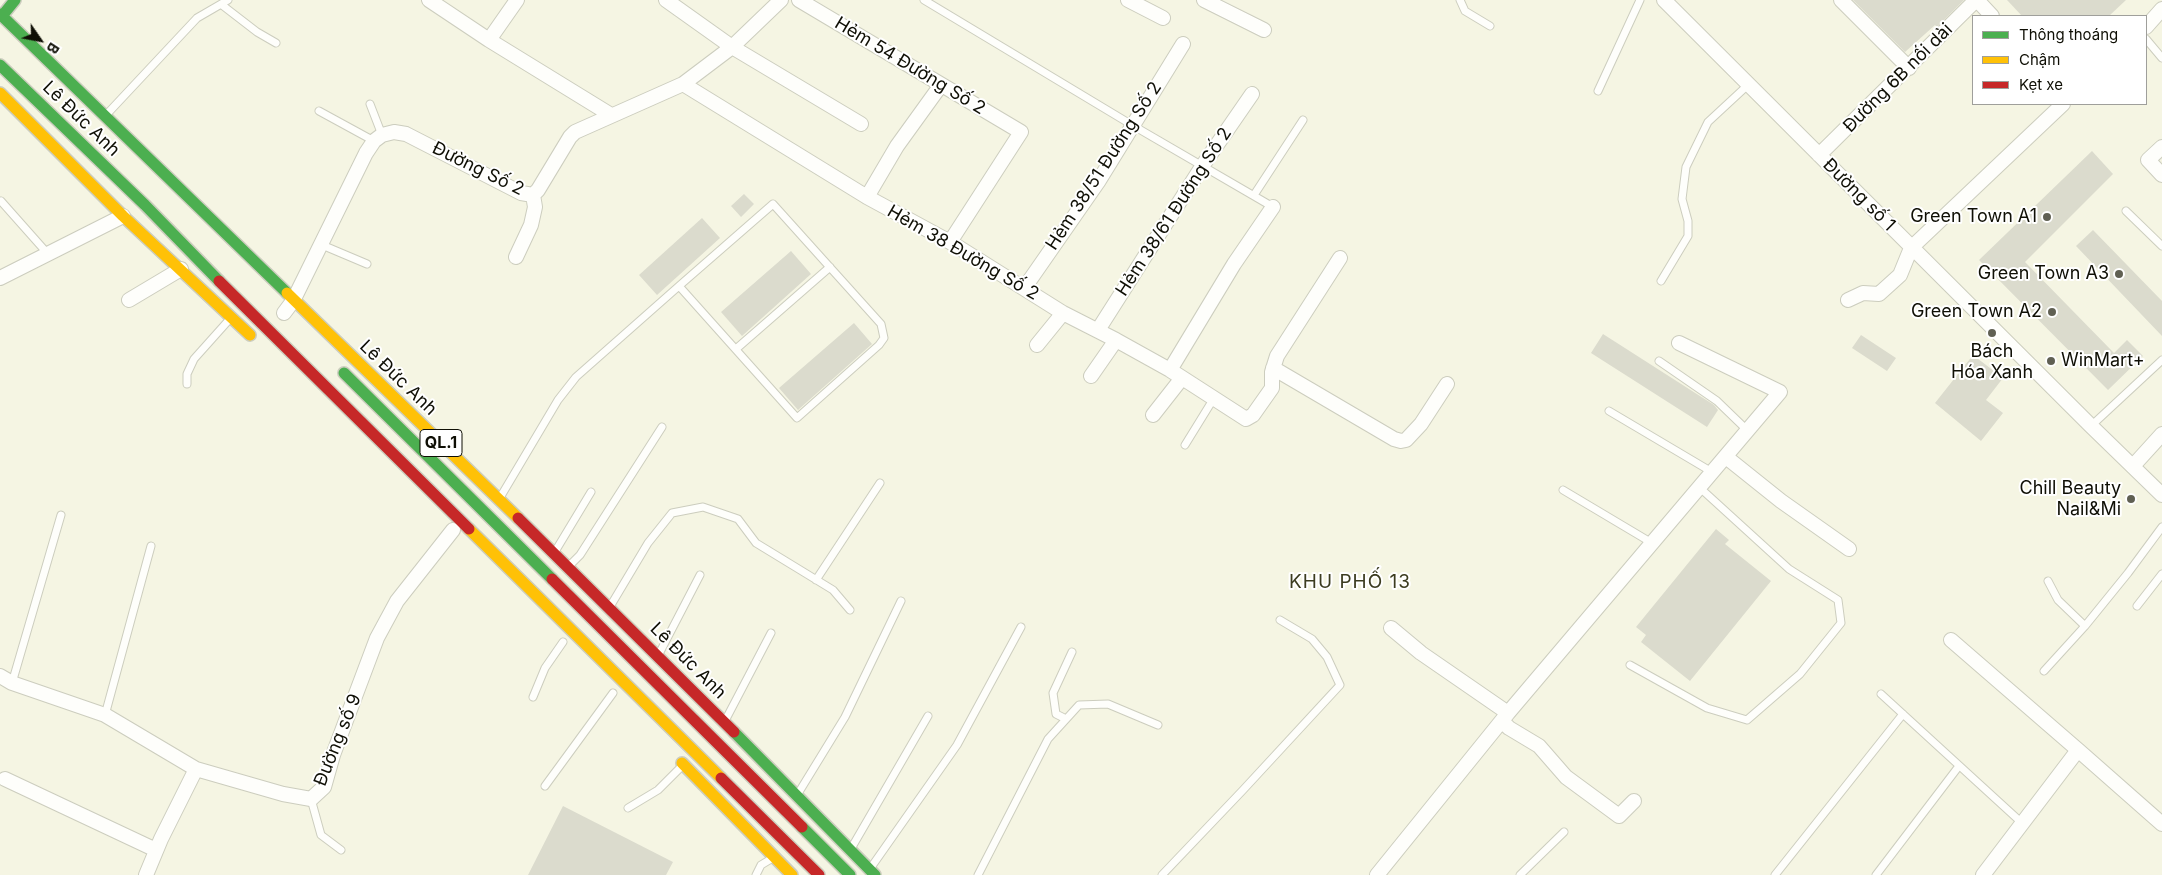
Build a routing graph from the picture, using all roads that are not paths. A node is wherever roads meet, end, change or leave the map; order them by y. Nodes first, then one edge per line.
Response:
1 (15, 0) edge
2 (429, 0) edge
3 (518, 0) edge
4 (666, 0) edge
5 (781, 0) edge
6 (799, 0) edge
7 (924, 0) edge
8 (1128, 0) edge
9 (1204, 0) edge
10 (1460, 0) edge
11 (1640, 0) edge
12 (1664, 0) edge
13 (1841, 0) edge
14 (1977, 0) edge
15 (225, 2) edge
16 (2162, 9) edge
17 (1991, 15) edge
18 (1, 16) edge
19 (1163, 18) dead end
20 (1490, 26) dead end
21 (2147, 26) edge
22 (1264, 30) dead end
23 (490, 40) junction
24 (2147, 40) edge
25 (276, 43) dead end
26 (1183, 44) dead end
27 (732, 46) junction
28 (2162, 58) edge
29 (1909, 68) junction
30 (2, 72) edge
31 (682, 84) junction
32 (1749, 84) junction
33 (941, 85) junction
34 (1598, 90) dead end
35 (0, 93) edge
36 (1252, 94) dead end
37 (370, 104) dead end
38 (2062, 105) edge
39 (319, 111) dead end
40 (610, 115) junction
41 (105, 116) junction
42 (1303, 120) dead end
43 (861, 124) dead end
44 (1132, 125) junction
45 (378, 138) junction
46 (2162, 147) edge
47 (1819, 155) junction
48 (1202, 165) junction
49 (2162, 175) edge
50 (533, 195) junction
51 (1254, 195) junction
52 (867, 197) junction
53 (1, 201) edge
54 (1273, 207) joint
55 (2126, 211) dead end
56 (123, 216) junction
57 (950, 242) junction
58 (322, 245) junction
59 (2162, 246) edge
60 (1912, 248) junction
61 (48, 254) junction
62 (516, 256) dead end
63 (1340, 258) dead end
64 (367, 264) dead end
65 (830, 266) junction
66 (181, 269) junction
67 (0, 278) edge
68 (1661, 281) dead end
69 (679, 286) junction
70 (1025, 287) junction
71 (129, 300) dead end
72 (1848, 300) dead end
73 (293, 301) junction
74 (284, 313) dead end
75 (1063, 313) junction
76 (232, 317) junction
77 (1098, 330) junction
78 (1116, 340) junction
79 (1679, 343) dead end
80 (261, 345) dead end
81 (1037, 345) dead end
82 (736, 349) junction
83 (2162, 360) edge
84 (1659, 361) dead end
85 (333, 362) dead end
86 (1274, 368) junction
87 (1170, 370) junction
88 (1091, 376) dead end
89 (1182, 378) junction
90 (187, 384) dead end
91 (1448, 384) dead end
92 (1214, 398) junction
93 (1609, 411) dead end
94 (1152, 415) dead end
95 (2091, 426) junction
96 (662, 427) dead end
97 (1748, 431) junction
98 (2162, 434) edge
99 (1185, 445) dead end
100 (1726, 457) junction
101 (382, 460) dead end
102 (2133, 466) junction
103 (1712, 472) junction
104 (880, 483) dead end
105 (1699, 487) junction
106 (1563, 490) dead end
107 (591, 492) dead end
108 (2162, 494) edge
109 (499, 500) junction
110 (61, 515) dead end
111 (2162, 527) edge
112 (457, 534) joint
113 (1652, 543) junction
114 (151, 546) dead end
115 (1849, 549) dead end
116 (554, 554) junction
117 (568, 567) junction
118 (2162, 574) edge
119 (700, 575) dead end
120 (816, 580) junction
121 (2048, 582) dead end
122 (901, 601) dead end
123 (2137, 606) dead end
124 (609, 607) junction
125 (850, 610) dead end
126 (1280, 620) dead end
127 (2085, 626) junction
128 (1021, 627) dead end
129 (1391, 628) dead end
130 (771, 633) dead end
131 (1951, 640) dead end
132 (563, 642) dead end
133 (1072, 652) dead end
134 (658, 655) junction
135 (1630, 665) dead end
136 (2044, 671) dead end
137 (6, 680) edge
138 (613, 693) dead end
139 (1881, 694) dead end
140 (532, 697) dead end
141 (1903, 714) junction
142 (105, 715) junction
143 (928, 716) dead end
144 (1505, 717) junction
145 (1066, 719) junction
146 (724, 723) junction
147 (1158, 725) dead end
148 (2078, 750) junction
149 (672, 753) dead end
150 (694, 753) junction
151 (684, 764) junction
152 (1959, 766) junction
153 (196, 769) junction
154 (5, 779) dead end
155 (545, 786) dead end
156 (797, 796) junction
157 (311, 799) junction
158 (1634, 801) dead end
159 (628, 808) dead end
160 (2022, 823) junction
161 (2162, 824) edge
162 (1564, 832) dead end
163 (156, 850) junction
164 (341, 850) dead end
165 (851, 850) junction
166 (774, 857) junction
167 (871, 873) edge
168 (146, 875) edge
169 (756, 875) edge
170 (792, 875) edge
171 (819, 875) edge
172 (850, 875) edge
173 (978, 875) edge
174 (1162, 875) edge
175 (1378, 875) edge
176 (1520, 875) edge
177 (1776, 875) edge
178 (1876, 875) edge
179 (1983, 875) edge

1 - 18 main road
2 - 23 street
3 - 23 street
4 - 27 street
5 - 27 street, Đường Số 2
6 - 33 street, Hẻm 54 Đường Số 2
7 - 44 lane
8 - 19 street
9 - 22 street
10 - 20 lane
11 - 34 lane
12 - 32 street, Đường số 1
13 - 29 street
14 - 17 street
14 - 29 street, Đường 6B nối dài
15 - 25 lane
15 - 41 lane
16 - 21 street
18 - 41 main road, Lê Đức Anh / QL.1
23 - 40 street
24 - 28 lane
26 - 44 street, Hẻm 38/51 Đường Số 2
27 - 31 street, Đường Số 2
27 - 43 street
29 - 47 street, Đường 6B nối dài
30 - 150 main road, Lê Đức Anh / QL.1
31 - 40 street, Đường Số 2
31 - 52 street, Hẻm 38 Đường Số 2
32 - 47 street, Đường số 1
32 - 68 lane
33 - 52 street
33 - 57 street, Hẻm 54 Đường Số 2
35 - 56 main road
36 - 48 street, Hẻm 38/61 Đường Số 2
37 - 45 lane
38 - 60 street
39 - 45 lane
40 - 50 street, Đường Số 2
41 - 73 main road, Lê Đức Anh / QL.1
42 - 51 lane
44 - 48 lane
44 - 70 street, Hẻm 38/51 Đường Số 2
45 - 50 street, Đường Số 2
45 - 58 street
46 - 49 street
47 - 60 street, Đường số 1
48 - 51 lane
48 - 77 street, Hẻm 38/61 Đường Số 2
50 - 62 street
51 - 54 lane
52 - 57 street, Hẻm 38 Đường Số 2
53 - 61 lane
54 - 87 street
55 - 59 lane
56 - 61 street
56 - 66 main road
57 - 70 street, Hẻm 38 Đường Số 2
58 - 64 lane
58 - 73 street
60 - 72 street
60 - 95 street, Đường số 1
61 - 67 street
63 - 86 street
65 - 69 lane
65 - 82 lane
65 - 82 lane
66 - 71 street
66 - 76 main road
69 - 82 lane
69 - 109 lane
70 - 75 street, Hẻm 38 Đường Số 2
73 - 74 street
73 - 109 main road, Lê Đức Anh / QL.1
75 - 77 street, Hẻm 38 Đường Số 2
75 - 81 street
76 - 80 main road
76 - 90 lane
77 - 78 street, Hẻm 38 Đường Số 2
78 - 87 street, Hẻm 38 Đường Số 2
78 - 88 street
79 - 97 street
83 - 95 lane
84 - 97 lane
85 - 172 main road, Lê Đức Anh / QL.1
86 - 91 street
86 - 92 street, Hẻm 38 Đường Số 2
87 - 89 street, Hẻm 38 Đường Số 2
89 - 92 street, Hẻm 38 Đường Số 2
89 - 94 street
92 - 99 lane
93 - 103 lane
95 - 102 street, Đường số 1
96 - 117 lane
97 - 100 street
98 - 102 street
100 - 103 street
100 - 115 street
101 - 112 main road
102 - 108 street, Đường số 1
103 - 105 street
104 - 120 lane
105 - 113 street
105 - 135 lane
106 - 113 lane
107 - 116 lane
109 - 116 main road, Lê Đức Anh / QL.1
110 - 137 lane
111 - 127 lane
112 - 157 street, Đường số 9
113 - 144 street
114 - 142 lane
116 - 117 main road, Lê Đức Anh / QL.1
117 - 124 main road, Lê Đức Anh / QL.1
118 - 123 lane
119 - 134 lane
120 - 124 lane
120 - 125 lane
121 - 127 lane
122 - 156 lane
124 - 134 main road, Lê Đức Anh / QL.1
126 - 174 lane
127 - 136 lane
128 - 167 lane
129 - 144 street
130 - 146 lane
131 - 148 street
132 - 140 lane
133 - 145 lane
134 - 146 main road, Lê Đức Anh / QL.1
137 - 142 street, Đường số 9
138 - 155 lane
139 - 141 lane
141 - 152 lane
141 - 177 lane
142 - 153 street, Đường số 9
143 - 165 lane
144 - 158 street
144 - 175 street
145 - 147 lane
145 - 173 lane
146 - 156 main road, Lê Đức Anh / QL.1
148 - 160 street
148 - 161 street
149 - 151 main road
150 - 151 lane
150 - 171 main road, Lê Đức Anh / QL.1
151 - 159 lane
151 - 166 main road
152 - 160 lane
152 - 178 lane
153 - 157 street, Đường số 9
153 - 163 street
154 - 163 street
156 - 165 main road, Lê Đức Anh / QL.1
157 - 164 lane
160 - 179 street
162 - 176 lane
163 - 168 street
165 - 167 main road, Lê Đức Anh / QL.1
166 - 169 lane
166 - 170 main road

